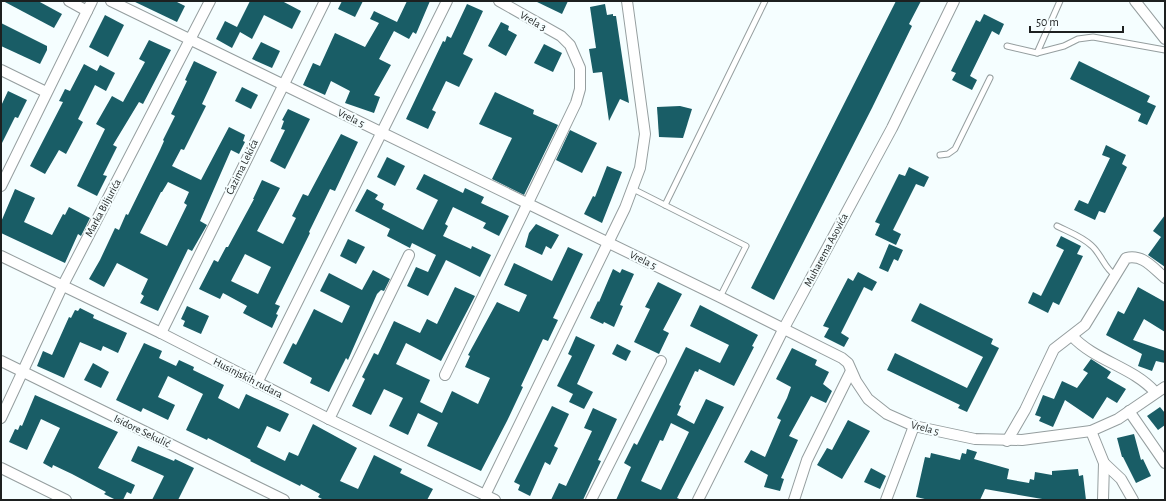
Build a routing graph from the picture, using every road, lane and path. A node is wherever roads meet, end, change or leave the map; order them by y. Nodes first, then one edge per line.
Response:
1 (69, 1) edge
2 (92, 1) edge
3 (111, 1) edge
4 (210, 1) edge
5 (325, 1) edge
6 (447, 1) edge
7 (498, 1) edge
8 (627, 1) edge
9 (766, 1) edge
10 (954, 1) edge
11 (1060, 1) edge
12 (1135, 1) edge
13 (87, 11) junction
14 (1165, 39) edge
15 (191, 40) junction
16 (1007, 46) dead end
17 (1165, 50) edge
18 (1037, 53) junction
19 (1, 70) edge
20 (990, 78) dead end
21 (282, 84) junction
22 (46, 92) junction
23 (382, 133) junction
24 (940, 155) dead end
25 (1, 186) edge
26 (633, 188) junction
27 (528, 204) junction
28 (665, 205) junction
29 (1057, 226) dead end
30 (607, 243) junction
31 (409, 254) dead end
32 (1, 256) edge
33 (1115, 275) junction
34 (1165, 278) edge
35 (62, 287) junction
36 (720, 297) junction
37 (784, 328) junction
38 (161, 333) junction
39 (1072, 336) junction
40 (1, 361) edge
41 (661, 361) dead end
42 (851, 371) junction
43 (22, 372) junction
44 (445, 375) dead end
45 (257, 383) junction
46 (1165, 387) edge
47 (1155, 392) junction
48 (1129, 411) junction
49 (1, 418) edge
50 (329, 419) junction
51 (914, 426) junction
52 (1091, 431) junction
53 (1007, 441) junction
54 (1104, 463) junction
55 (1165, 463) edge
56 (1, 468) edge
57 (485, 495) junction
58 (66, 500) edge
59 (284, 500) edge
60 (495, 500) edge
61 (591, 500) edge
62 (698, 500) edge
63 (794, 500) edge
64 (886, 500) edge
65 (1103, 500) edge
66 (1134, 500) edge

1 - 13 street
2 - 13 street
3 - 15 street, Vrela 5
4 - 15 street, Marka Biljurića
5 - 21 street, Ćazima Lekića
6 - 23 street
7 - 27 street, Vrela 3
8 - 26 street
9 - 28 lane
10 - 37 street, Muharema Asovića
11 - 18 lane
12 - 14 street
13 - 22 street
15 - 21 street, Vrela 5
15 - 35 street, Marka Biljurića
16 - 18 lane
17 - 18 lane
19 - 22 street
20 - 24 lane
21 - 23 street, Vrela 5
21 - 38 street, Ćazima Lekića
22 - 25 street
23 - 27 street, Vrela 5
23 - 45 street
26 - 28 lane
26 - 30 street
27 - 30 street, Vrela 5
27 - 44 street
28 - 36 lane
29 - 33 lane
30 - 36 street, Vrela 5
30 - 57 street
31 - 50 street
32 - 35 street, Husinjskih rudara
33 - 34 street
33 - 39 street
35 - 38 street, Husinjskih rudara
35 - 43 street, Marka Biljurića
36 - 37 street, Vrela 5
37 - 42 street, Vrela 5
37 - 62 street, Muharema Asovića
38 - 45 street, Husinjskih rudara
39 - 47 street
39 - 53 street
40 - 43 street, Isidore Sekulić
41 - 61 street
42 - 51 street, Vrela 5
42 - 63 street
43 - 49 street, Marka Biljurića
43 - 59 street, Isidore Sekulić
45 - 50 street, Husinjskih rudara
46 - 47 street, Vrela 5
47 - 48 street, Vrela 5
48 - 52 street, Vrela 5
48 - 55 street
50 - 57 street, Husinjskih rudara
51 - 53 street, Vrela 5
51 - 64 street
52 - 53 street, Vrela 5
52 - 54 street
54 - 65 street
54 - 66 street
56 - 58 street
57 - 60 street, Husinjskih rudara

